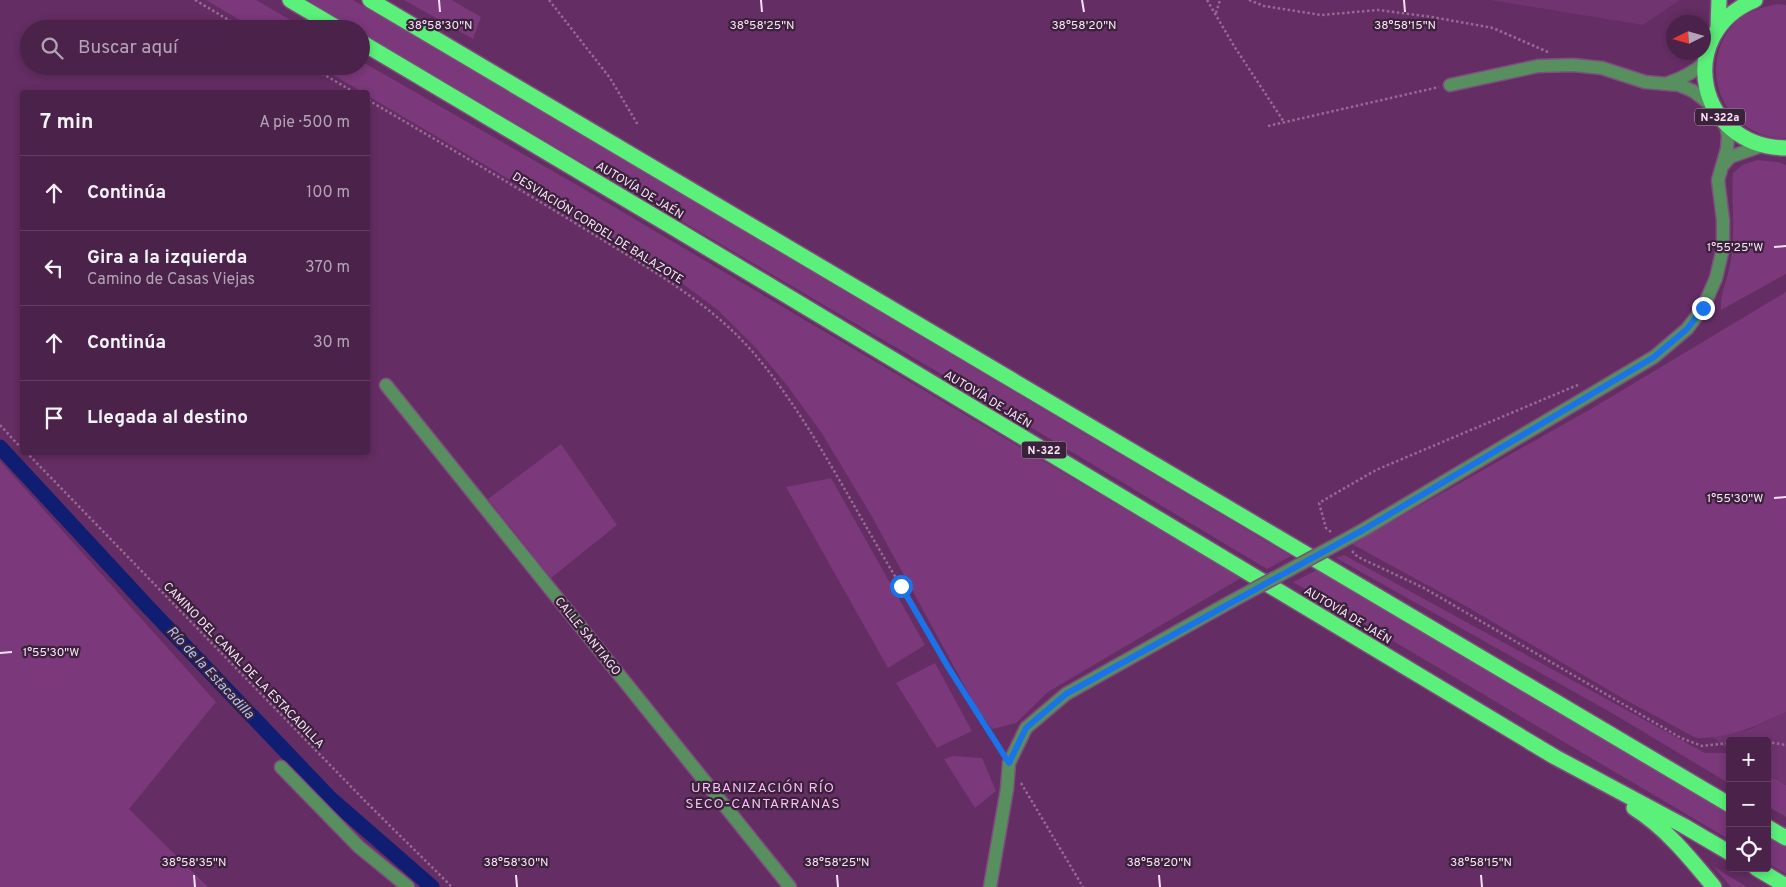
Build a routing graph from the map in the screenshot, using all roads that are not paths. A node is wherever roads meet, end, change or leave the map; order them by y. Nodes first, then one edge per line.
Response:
1 (290, 0) edge
2 (370, 0) edge
3 (1720, 0) edge
4 (1755, 0) edge
5 (323, 20) edge
6 (1718, 28) junction
7 (370, 47) edge
8 (1706, 61) junction
9 (1666, 84) junction
10 (1450, 85) road end
11 (1714, 107) junction
12 (1726, 125) junction
13 (1776, 149) edge
14 (1723, 165) junction
15 (386, 385) dead end
16 (1555, 757) junction
17 (281, 767) dead end
18 (1726, 803) edge
19 (1771, 829) edge
20 (1786, 838) edge
21 (1726, 851) edge
22 (1763, 872) edge
23 (1786, 886) edge
24 (408, 887) edge
25 (790, 887) edge
26 (990, 887) edge
27 (1714, 887) edge

1 - 5 highway
2 - 18 highway, AUTOVÍA DE JAÉN
3 - 6 highway, N-322a
4 - 6 highway, N-322a
6 - 8 highway, N-322a
7 - 16 highway, AUTOVÍA DE JAÉN / N-322
8 - 9 street
8 - 11 highway, N-322a
9 - 10 street
9 - 11 street
11 - 12 highway, N-322a
12 - 13 highway, N-322a
12 - 14 street
13 - 14 street
14 - 26 street, bridge
15 - 25 street, CALLE SANTIAGO
16 - 21 highway, AUTOVÍA DE JAÉN / N-322
16 - 27 highway
17 - 24 street
19 - 20 highway
22 - 23 highway

